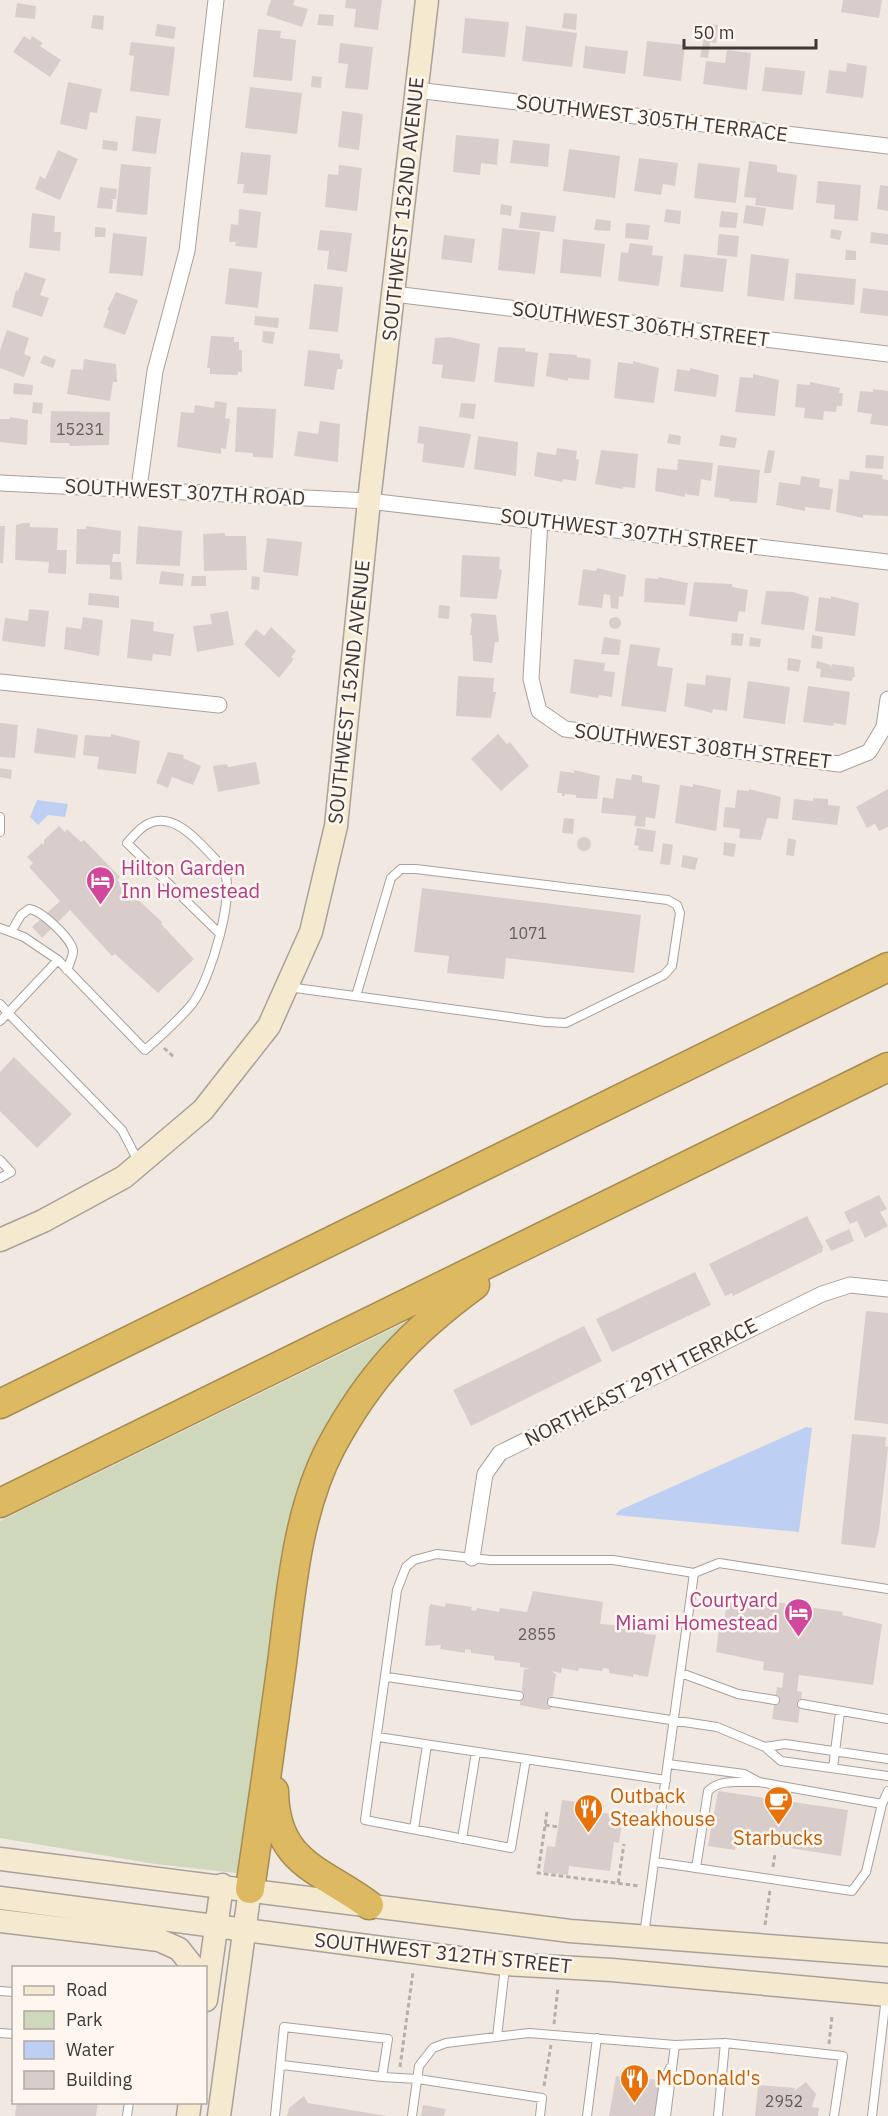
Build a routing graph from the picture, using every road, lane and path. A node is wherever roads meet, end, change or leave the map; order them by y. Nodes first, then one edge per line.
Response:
1 (216, 0) edge
2 (427, 0) edge
3 (416, 90) junction
4 (888, 146) edge
5 (394, 294) junction
6 (888, 354) edge
7 (0, 483) edge
8 (139, 488) junction
9 (369, 501) junction
10 (540, 520) junction
11 (888, 561) edge
12 (0, 682) edge
13 (888, 699) edge
14 (219, 705) dead end
15 (0, 817) edge
16 (0, 832) edge
17 (0, 928) edge
18 (11, 932) junction
19 (219, 933) junction
20 (58, 960) junction
21 (888, 967) edge
22 (67, 970) junction
23 (287, 987) junction
24 (356, 996) junction
25 (0, 1004) edge
26 (8, 1013) junction
27 (0, 1021) edge
28 (164, 1047) dead end
29 (174, 1057) dead end
30 (888, 1067) edge
31 (0, 1160) edge
32 (140, 1164) junction
33 (0, 1178) edge
34 (0, 1240) edge
35 (502, 1256) junction
36 (888, 1289) edge
37 (0, 1404) edge
38 (0, 1503) edge
39 (472, 1558) junction
40 (694, 1573) junction
41 (888, 1589) edge
42 (681, 1673) junction
43 (387, 1677) junction
44 (519, 1696) dead end
45 (775, 1700) dead end
46 (552, 1702) dead end
47 (802, 1704) dead end
48 (840, 1712) junction
49 (275, 1714) junction
50 (888, 1719) edge
51 (674, 1722) junction
52 (378, 1737) junction
53 (427, 1744) junction
54 (765, 1747) junction
55 (836, 1751) junction
56 (476, 1752) junction
57 (526, 1759) junction
58 (888, 1759) edge
59 (668, 1764) junction
60 (833, 1768) junction
61 (888, 1776) edge
62 (666, 1780) junction
63 (759, 1782) junction
64 (888, 1791) edge
65 (882, 1804) junction
66 (547, 1812) dead end
67 (545, 1825) junction
68 (558, 1827) dead end
69 (414, 1829) junction
70 (462, 1839) junction
71 (624, 1844) dead end
72 (775, 1854) dead end
73 (0, 1859) edge
74 (655, 1862) junction
75 (696, 1868) junction
76 (772, 1869) dead end
77 (618, 1883) junction
78 (222, 1885) junction
79 (639, 1886) dead end
80 (250, 1889) junction
81 (770, 1889) dead end
82 (0, 1898) edge
83 (369, 1905) junction
84 (0, 1921) edge
85 (216, 1925) junction
86 (245, 1929) junction
87 (764, 1930) dead end
88 (644, 1936) junction
89 (888, 1955) edge
90 (505, 1964) junction
91 (192, 1966) edge
92 (413, 1970) dead end
93 (887, 1990) edge
94 (207, 1992) edge
95 (832, 2016) dead end
96 (497, 2037) junction
97 (597, 2038) junction
98 (725, 2043) junction
99 (675, 2045) junction
100 (828, 2055) junction
101 (673, 2061) junction
102 (282, 2065) junction
103 (382, 2077) junction
104 (399, 2078) junction
105 (418, 2079) junction
106 (219, 2116) edge
107 (275, 2116) edge
108 (412, 2116) edge
109 (540, 2116) edge
110 (588, 2116) edge
111 (659, 2116) edge
112 (666, 2116) edge
113 (718, 2116) edge
114 (834, 2116) edge
115 (872, 2116) edge

1 - 8 street
2 - 3 main road, SOUTHWEST 152ND AVENUE
3 - 4 street, SOUTHWEST 305TH TERRACE
3 - 5 main road, SOUTHWEST 152ND AVENUE
5 - 6 street, SOUTHWEST 306TH STREET
5 - 9 main road, SOUTHWEST 152ND AVENUE
7 - 8 street, SOUTHWEST 307TH ROAD
8 - 9 street, SOUTHWEST 307TH ROAD
9 - 10 street, SOUTHWEST 307TH STREET
9 - 23 main road, SOUTHWEST 152ND AVENUE
10 - 11 street, SOUTHWEST 307TH STREET
10 - 13 street, SOUTHWEST 308TH STREET
12 - 14 street
15 - 16 lane
17 - 18 lane
18 - 20 lane
18 - 22 lane
19 - 19 lane
19 - 22 lane
20 - 22 lane
20 - 26 lane
21 - 37 highway
23 - 24 lane
23 - 32 main road, SOUTHWEST 152ND AVENUE
24 - 24 lane
25 - 26 lane
26 - 27 lane
26 - 32 lane
28 - 29 path
30 - 35 highway
31 - 33 lane
32 - 34 main road, SOUTHWEST 152ND AVENUE
35 - 38 highway
35 - 49 highway
36 - 39 street, NORTHEAST 29TH TERRACE
39 - 40 lane
39 - 43 lane
40 - 41 lane
40 - 42 lane
42 - 45 lane
42 - 51 lane
43 - 44 lane
43 - 52 lane
46 - 51 lane
47 - 48 lane
48 - 50 lane
48 - 55 lane
49 - 80 highway
49 - 83 highway
51 - 54 lane
51 - 59 lane
52 - 53 lane
52 - 69 lane
53 - 56 lane
53 - 69 lane
54 - 55 lane
54 - 60 lane
55 - 58 lane
55 - 60 lane
56 - 57 lane
56 - 70 lane
57 - 62 lane
57 - 70 lane
59 - 62 lane
59 - 63 lane
60 - 61 lane
62 - 74 lane
63 - 65 lane
63 - 75 lane
64 - 65 lane
65 - 75 lane
66 - 67 path
67 - 68 path
67 - 77 path
69 - 70 lane
71 - 77 path
72 - 76 path
73 - 78 main road, SOUTHWEST 312TH STREET
74 - 75 lane
74 - 88 lane
77 - 79 path
78 - 80 main road, SOUTHWEST 312TH STREET
78 - 85 main road
80 - 83 main road, SOUTHWEST 312TH STREET
80 - 86 main road
81 - 87 path
82 - 85 main road, SOUTHWEST 312TH STREET
83 - 88 main road, SOUTHWEST 312TH STREET
84 - 91 main road
85 - 86 main road, SOUTHWEST 312TH STREET
85 - 94 main road
86 - 90 main road, SOUTHWEST 312TH STREET
86 - 106 main road
88 - 89 main road, SOUTHWEST 312TH STREET
90 - 93 main road, SOUTHWEST 312TH STREET
90 - 96 lane
92 - 104 path
93 - 115 lane
95 - 100 path
96 - 97 lane
96 - 105 lane
97 - 99 lane
97 - 110 lane
98 - 99 lane
98 - 100 lane
98 - 113 lane
99 - 101 lane
100 - 114 lane
101 - 111 lane
101 - 112 lane
102 - 103 lane
102 - 103 lane
102 - 107 lane
103 - 104 lane
104 - 105 lane
105 - 108 lane
105 - 109 lane

